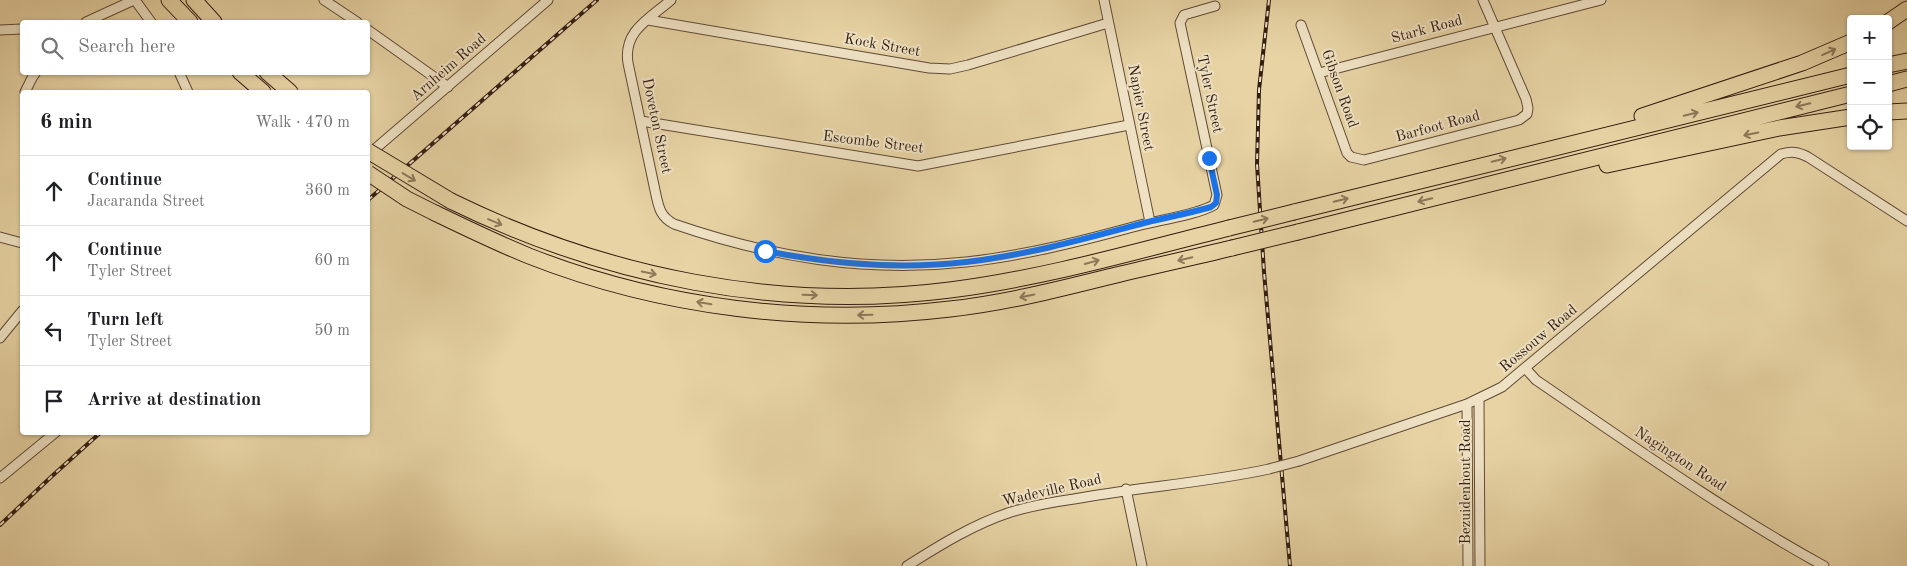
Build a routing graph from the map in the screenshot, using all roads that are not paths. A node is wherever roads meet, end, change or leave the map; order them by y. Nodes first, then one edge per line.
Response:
1 (135, 0) edge
2 (169, 0) edge
3 (194, 0) edge
4 (324, 0) edge
5 (548, 0) edge
6 (671, 0) edge
7 (1104, 0) edge
8 (1483, 0) edge
9 (1601, 0) edge
10 (1215, 6) dead end
11 (1907, 9) edge
12 (1892, 19) edge
13 (90, 20) edge
14 (150, 20) edge
15 (188, 20) edge
16 (212, 20) edge
17 (354, 20) edge
18 (648, 20) junction
19 (1108, 23) junction
20 (1301, 25) dead end
21 (1494, 27) junction
22 (20, 29) edge
23 (0, 30) edge
24 (370, 31) edge
25 (1847, 44) edge
26 (1907, 61) edge
27 (1892, 64) edge
28 (1319, 73) junction
29 (34, 75) edge
30 (180, 75) edge
31 (243, 75) edge
32 (270, 75) edge
33 (1847, 76) edge
34 (1907, 79) edge
35 (1892, 83) edge
36 (448, 87) junction
37 (26, 90) edge
38 (187, 90) edge
39 (261, 90) edge
40 (288, 90) edge
41 (1847, 95) edge
42 (1907, 111) edge
43 (1892, 112) edge
44 (1847, 118) edge
45 (641, 121) junction
46 (1130, 126) junction
47 (1585, 139) junction
48 (370, 152) edge
49 (370, 154) edge
50 (1355, 159) joint
51 (370, 174) edge
52 (1452, 193) junction
53 (1907, 221) edge
54 (1150, 222) junction
55 (0, 237) edge
56 (20, 242) edge
57 (20, 313) edge
58 (0, 338) edge
59 (1526, 369) junction
60 (1479, 399) junction
61 (1467, 404) junction
62 (52, 435) edge
63 (1, 476) edge
64 (1126, 489) junction
65 (1480, 513) junction
66 (1468, 514) junction
67 (907, 566) edge
68 (1142, 566) edge
69 (1468, 566) edge
70 (1480, 566) edge
71 (1824, 566) edge

1 - 13 street
1 - 14 street
2 - 15 highway
3 - 16 highway
4 - 17 street
5 - 36 street, Arnheim Road
6 - 18 street
7 - 19 street, Napier Street
8 - 21 street
9 - 21 street, Stark Road
10 - 54 street, Tyler Street
11 - 12 highway
18 - 19 street, Kock Street
18 - 45 street, Doveton Street
19 - 46 street, Napier Street
20 - 28 street, Gibson Road
21 - 28 street, Stark Road
21 - 50 street, Barfoot Road
22 - 23 street
24 - 36 street
47 -> 25 highway
26 - 27 highway
28 - 50 street, Gibson Road
29 - 37 street
30 - 38 street
31 - 39 highway
32 - 40 highway
47 -> 33 highway
34 - 35 highway
36 - 49 street, Arnheim Road
41 -> 52 highway
42 - 43 highway
44 -> 52 highway
45 - 46 street, Escombe Street
45 - 54 street, Doveton Street
46 - 54 street, Napier Street
48 -> 47 highway, bridge
52 -> 51 highway, bridge
53 - 59 street, Rossouw Road
55 - 56 street
57 - 58 street
59 - 60 street, Rossouw Road
59 - 71 street, Nagington Road
60 - 61 street, Rossouw Road
60 - 65 street, Bezuidenhout Road
61 - 64 street, Rossouw Road, bridge
61 - 66 street, Bezuidenhout Road
62 - 63 street
64 - 67 street, Wadeville Road
64 - 68 street
65 - 66 street
65 - 70 street, Bezuidenhout Road
66 - 69 street, Bezuidenhout Road

